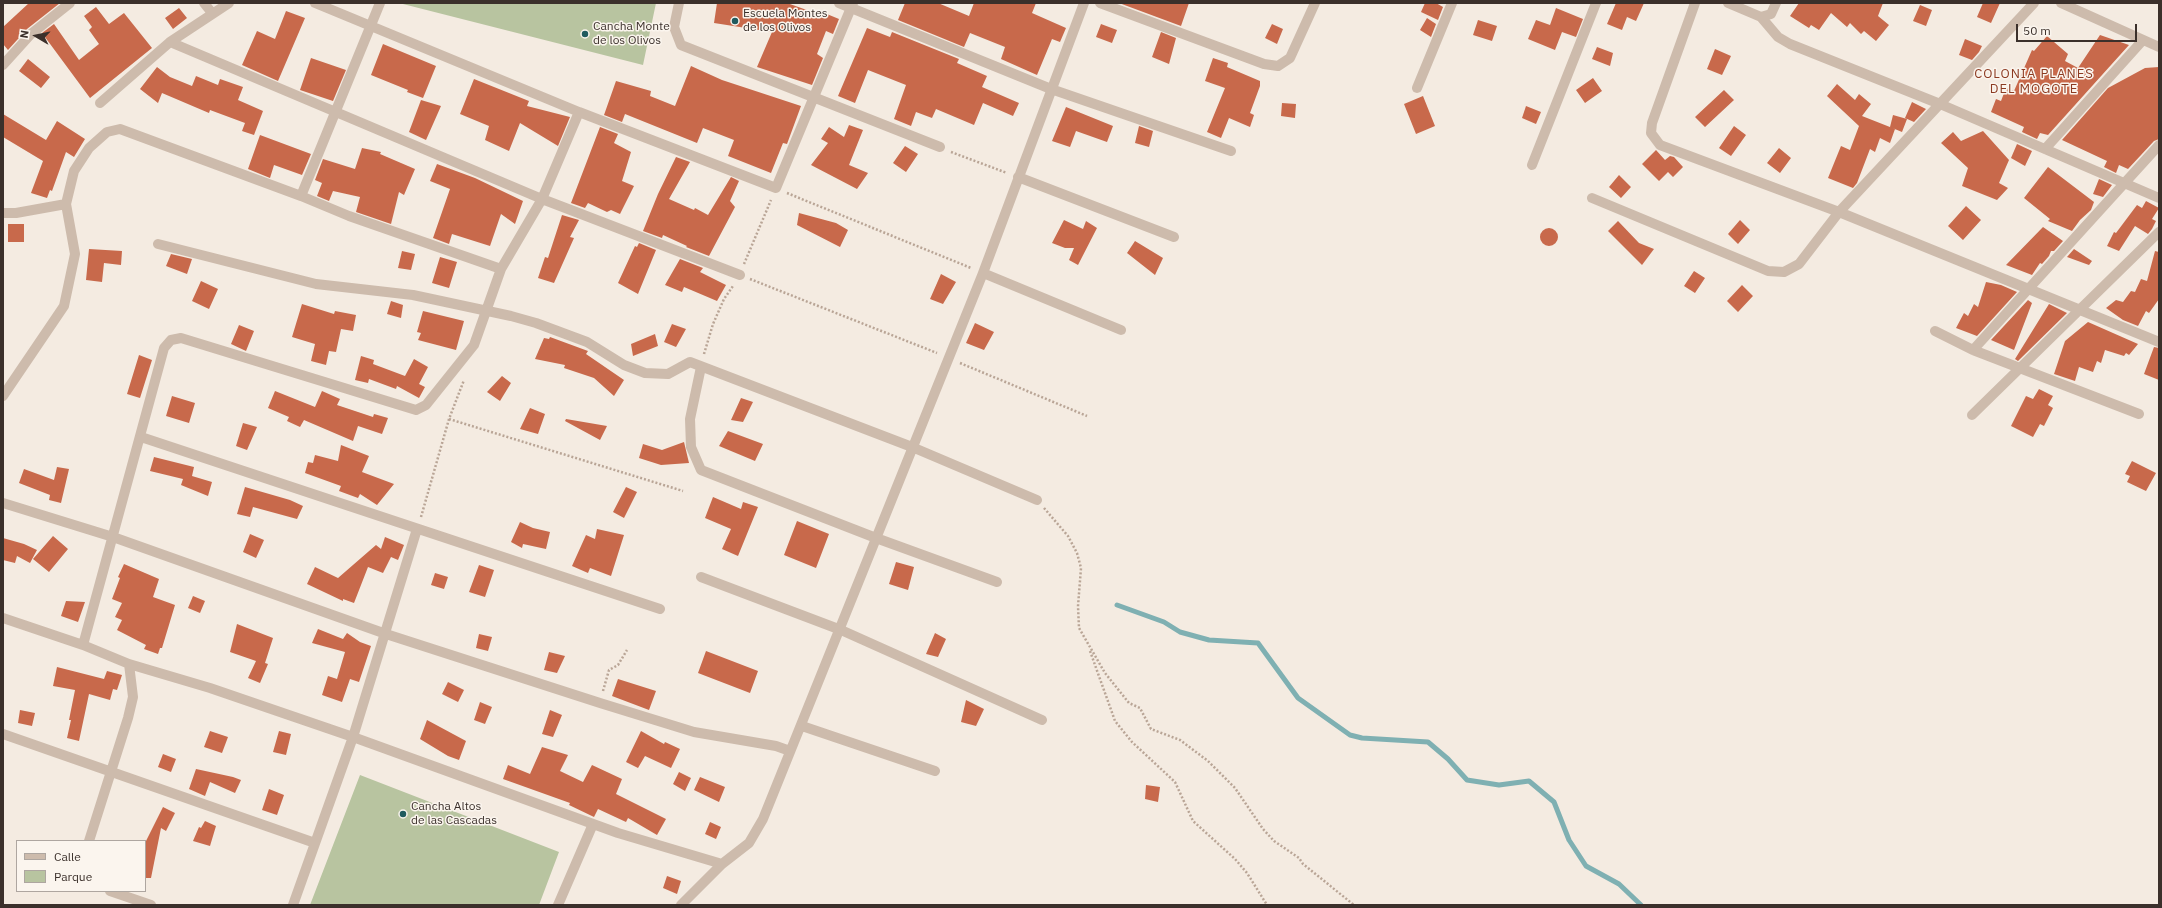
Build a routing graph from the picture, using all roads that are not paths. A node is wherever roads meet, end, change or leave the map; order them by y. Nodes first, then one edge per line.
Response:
1 (70, 3) edge
2 (204, 3) edge
3 (229, 3) edge
4 (315, 3) edge
5 (380, 3) edge
6 (680, 3) edge
7 (839, 3) edge
8 (1084, 3) edge
9 (1100, 3) edge
10 (1315, 3) edge
11 (1452, 3) edge
12 (1596, 3) edge
13 (1694, 3) edge
14 (1728, 3) edge
15 (1776, 3) edge
16 (2034, 3) edge
17 (2061, 3) edge
18 (851, 5) edge
19 (212, 13) junction
20 (1761, 18) junction
21 (372, 25) junction
22 (2143, 40) junction
23 (170, 42) junction
24 (2159, 47) edge
25 (3, 65) edge
26 (1417, 88) dead end
27 (1051, 89) junction
28 (813, 99) junction
29 (100, 103) dead end
30 (1940, 104) junction
31 (579, 112) junction
32 (335, 113) junction
33 (2159, 145) edge
34 (940, 148) road end
35 (2045, 149) junction
36 (1231, 151) dead end
37 (1532, 165) dead end
38 (1018, 177) junction
39 (2124, 183) junction
40 (301, 196) junction
41 (1592, 198) dead end
42 (2159, 198) edge
43 (542, 199) junction
44 (66, 204) junction
45 (1839, 212) junction
46 (3, 213) edge
47 (2159, 232) edge
48 (1174, 237) dead end
49 (158, 244) dead end
50 (501, 269) junction
51 (982, 273) junction
52 (740, 275) road end
53 (2028, 289) junction
54 (2081, 310) junction
55 (485, 312) junction
56 (1121, 330) dead end
57 (1935, 331) dead end
58 (2159, 342) edge
59 (1973, 350) junction
60 (701, 366) junction
61 (2021, 369) junction
62 (3, 396) edge
63 (2138, 414) dead end
64 (1972, 415) dead end
65 (141, 437) junction
66 (912, 447) junction
67 (1037, 500) road end
68 (3, 503) edge
69 (417, 529) junction
70 (113, 537) junction
71 (876, 538) junction
72 (701, 577) dead end
73 (996, 582) dead end
74 (660, 609) dead end
75 (3, 618) edge
76 (841, 630) junction
77 (386, 634) junction
78 (83, 645) junction
79 (129, 664) junction
80 (1042, 720) dead end
81 (802, 726) junction
82 (3, 734) edge
83 (353, 736) junction
84 (790, 751) junction
85 (935, 771) dead end
86 (110, 773) junction
87 (593, 824) junction
88 (89, 840) edge
89 (316, 843) junction
90 (722, 864) junction
91 (113, 892) edge
92 (151, 905) edge
93 (294, 905) edge
94 (558, 905) edge
95 (681, 905) edge

1 - 25 street
2 - 19 street
3 - 19 street
4 - 21 street
5 - 21 street
6 - 28 street
7 - 18 street
8 - 27 street
9 - 10 street
11 - 26 street
12 - 37 street
13 - 45 street
14 - 20 street
15 - 20 street
16 - 30 street
17 - 22 street
18 - 27 street
18 - 28 street
19 - 23 street
20 - 30 street
21 - 31 street
21 - 32 street
22 - 24 street
22 - 35 street
23 - 29 street
23 - 32 street
27 - 36 street
27 - 38 street
28 - 31 street
28 - 34 street
30 - 35 street
30 - 45 street
31 - 43 street
32 - 40 street
32 - 43 street
33 - 39 street
35 - 39 street
38 - 48 street
38 - 51 street
39 - 42 street
39 - 53 street
40 - 44 street
40 - 50 street
41 - 45 street
43 - 50 street
43 - 52 street
44 - 46 street
44 - 62 street
45 - 53 street
47 - 54 street
49 - 55 street
50 - 55 street
51 - 56 street
51 - 66 street
53 - 54 street
53 - 59 street
54 - 58 street
54 - 61 street
55 - 60 street
55 - 65 street
57 - 59 street
59 - 61 street
60 - 66 street
60 - 71 street
61 - 63 street
61 - 64 street
65 - 69 street
65 - 70 street
66 - 67 street
66 - 71 street
68 - 70 street
69 - 74 street
69 - 77 street
70 - 77 street
70 - 78 street
71 - 73 street
71 - 76 street
72 - 76 street
75 - 78 street
76 - 80 street
76 - 81 street
77 - 83 street
77 - 84 street
78 - 79 street
79 - 83 street
79 - 86 street
81 - 84 street
81 - 85 street
82 - 86 street
83 - 87 street
83 - 89 street
84 - 90 street
86 - 88 street
86 - 89 street
87 - 90 street
87 - 94 street
89 - 93 street
90 - 95 street
91 - 92 street

